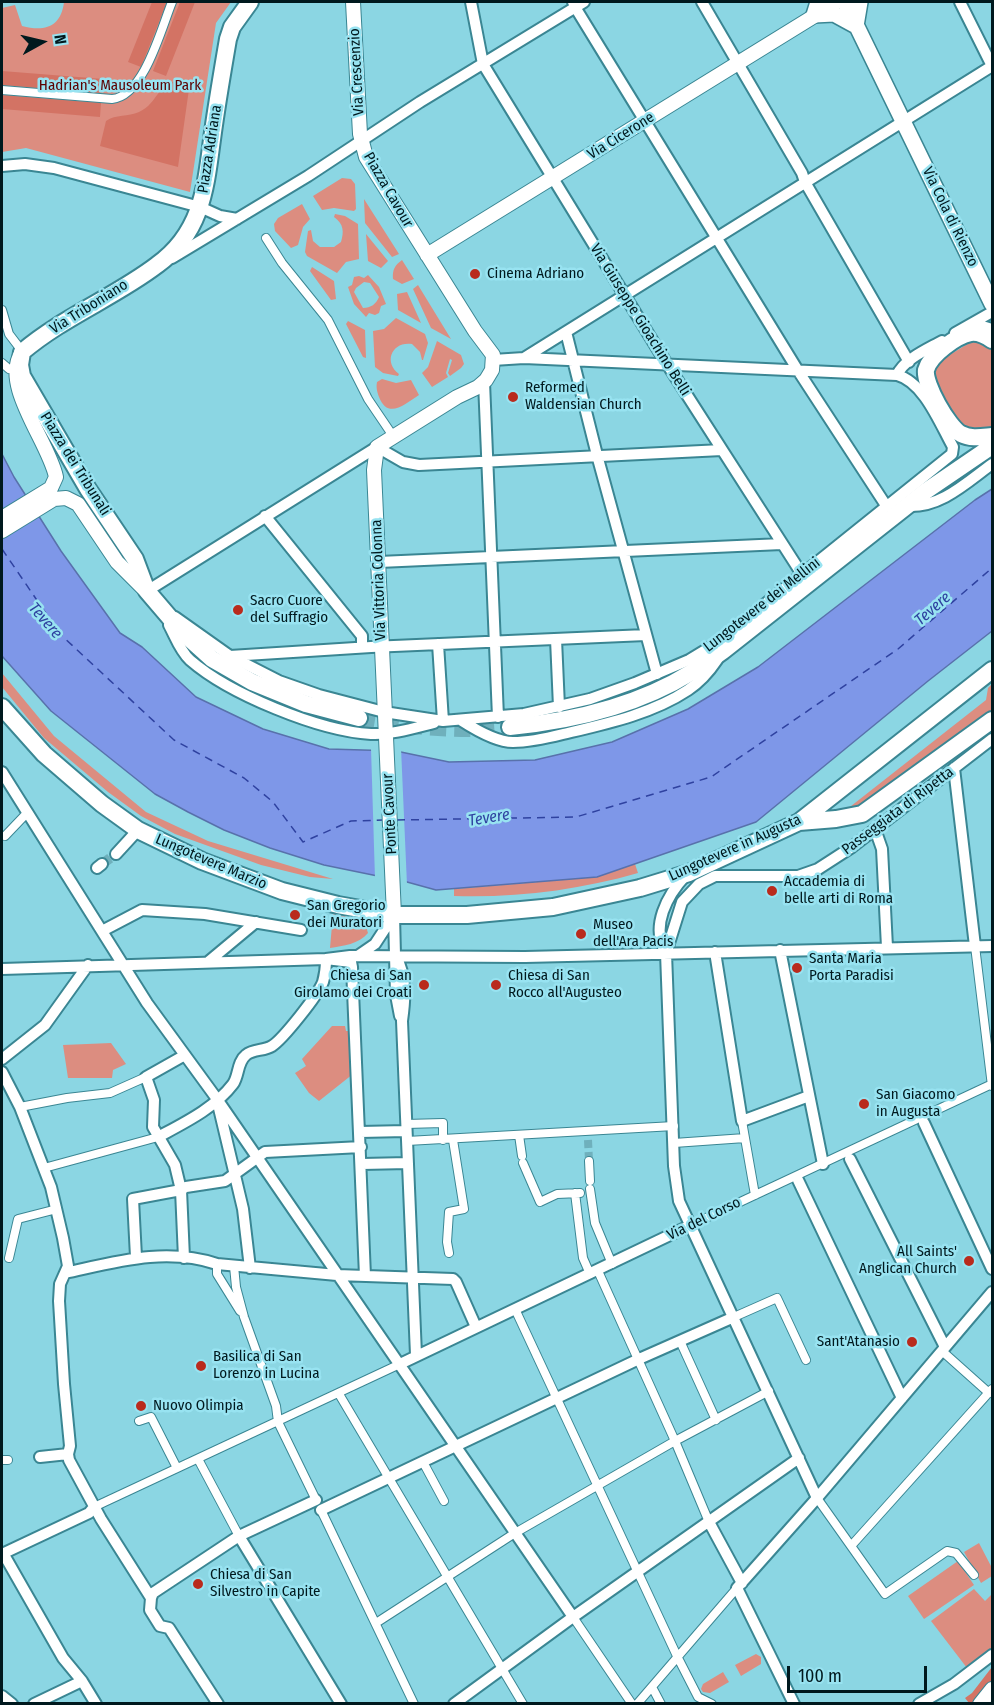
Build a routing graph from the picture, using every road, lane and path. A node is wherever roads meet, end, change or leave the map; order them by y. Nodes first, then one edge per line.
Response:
1 (172, 2) edge
2 (250, 2) edge
3 (355, 2) edge
4 (471, 2) edge
5 (702, 2) edge
6 (837, 2) edge
7 (845, 2) edge
8 (860, 2) edge
9 (960, 2) edge
10 (578, 3) edge
11 (816, 8) edge
12 (856, 26) junction
13 (738, 63) junction
14 (483, 64) junction
15 (993, 66) edge
16 (2, 90) edge
17 (645, 121) junction
18 (906, 126) junction
19 (361, 142) junction
20 (2, 166) edge
21 (552, 178) junction
22 (805, 182) junction
23 (201, 207) junction
24 (237, 219) junction
25 (266, 238) dead end
26 (717, 238) junction
27 (427, 255) junction
28 (158, 265) junction
29 (624, 296) junction
30 (993, 304) edge
31 (2, 310) edge
32 (993, 312) edge
33 (964, 327) junction
34 (993, 329) edge
35 (475, 331) junction
36 (566, 332) junction
37 (993, 340) edge
38 (22, 352) junction
39 (524, 358) junction
40 (494, 360) junction
41 (572, 360) junction
42 (909, 362) junction
43 (669, 365) junction
44 (5, 366) edge
45 (797, 369) junction
46 (897, 375) junction
47 (484, 382) junction
48 (457, 397) junction
49 (393, 436) junction
50 (993, 436) edge
51 (993, 446) edge
52 (376, 447) junction
53 (722, 450) junction
54 (597, 455) junction
55 (486, 461) junction
56 (993, 464) edge
57 (50, 495) junction
58 (907, 506) junction
59 (887, 507) junction
60 (265, 516) junction
61 (2, 518) edge
62 (2, 531) edge
63 (782, 544) junction
64 (624, 552) junction
65 (490, 558) junction
66 (379, 562) junction
67 (805, 579) junction
68 (147, 591) junction
69 (161, 610) junction
70 (646, 635) junction
71 (556, 639) junction
72 (494, 642) junction
73 (438, 644) junction
74 (382, 646) junction
75 (362, 647) junction
76 (723, 651) junction
77 (230, 656) junction
78 (993, 670) edge
79 (657, 674) junction
80 (2, 707) edge
81 (559, 707) junction
82 (384, 712) junction
83 (359, 718) tunnel mouth
84 (993, 720) edge
85 (443, 721) junction
86 (462, 721) junction
87 (504, 722) junction
88 (386, 732) junction
89 (993, 739) edge
90 (954, 768) junction
91 (2, 772) edge
92 (27, 813) junction
93 (800, 822) junction
94 (875, 829) junction
95 (138, 830) junction
96 (5, 836) dead end
97 (116, 854) tunnel mouth
98 (689, 873) junction
99 (394, 915) junction
100 (256, 922) junction
101 (301, 930) dead end
102 (102, 931) junction
103 (975, 946) junction
104 (993, 946) edge
105 (887, 947) junction
106 (780, 950) junction
107 (715, 952) junction
108 (666, 953) junction
109 (356, 956) junction
110 (396, 957) junction
111 (326, 959) junction
112 (208, 962) junction
113 (123, 964) junction
114 (88, 966) junction
115 (2, 969) edge
116 (186, 1056) junction
117 (2, 1059) edge
118 (2, 1072) edge
119 (146, 1077) junction
120 (992, 1084) edge
121 (809, 1096) junction
122 (217, 1099) junction
123 (20, 1107) junction
124 (742, 1121) junction
125 (924, 1123) dead end
126 (674, 1126) junction
127 (360, 1132) junction
128 (406, 1132) junction
129 (519, 1136) junction
130 (158, 1137) junction
131 (745, 1138) junction
132 (443, 1140) junction
133 (453, 1140) junction
134 (674, 1143) junction
135 (361, 1147) junction
136 (258, 1159) junction
137 (850, 1160) dead end
138 (589, 1161) tunnel mouth
139 (408, 1163) junction
140 (362, 1164) junction
141 (823, 1164) junction
142 (44, 1168) junction
143 (234, 1176) junction
144 (798, 1180) dead end
145 (181, 1190) junction
146 (583, 1190) junction
147 (755, 1195) junction
148 (57, 1209) junction
149 (691, 1225) junction
150 (449, 1252) dead end
151 (136, 1257) junction
152 (9, 1258) dead end
153 (184, 1258) junction
154 (217, 1264) junction
155 (612, 1264) junction
156 (234, 1266) junction
157 (250, 1268) junction
158 (993, 1269) edge
159 (65, 1273) junction
160 (594, 1273) junction
161 (338, 1275) junction
162 (365, 1276) junction
163 (413, 1277) junction
164 (993, 1292) edge
165 (515, 1310) junction
166 (244, 1317) junction
167 (734, 1317) junction
168 (476, 1327) junction
169 (680, 1341) junction
170 (943, 1349) junction
171 (416, 1355) junction
172 (639, 1359) junction
173 (806, 1360) dead end
174 (400, 1364) junction
175 (769, 1391) junction
176 (991, 1391) edge
177 (339, 1394) junction
178 (902, 1398) junction
179 (556, 1399) junction
180 (716, 1420) junction
181 (139, 1421) dead end
182 (278, 1422) junction
183 (675, 1441) junction
184 (456, 1447) junction
185 (68, 1454) junction
186 (40, 1457) dead end
187 (799, 1458) junction
188 (198, 1459) junction
189 (423, 1462) junction
190 (177, 1468) junction
191 (389, 1478) junction
192 (597, 1487) junction
193 (817, 1498) junction
194 (444, 1502) dead end
195 (318, 1505) junction
196 (94, 1507) junction
197 (709, 1522) junction
198 (515, 1533) junction
199 (239, 1536) junction
200 (850, 1546) junction
201 (2, 1553) edge
202 (637, 1573) junction
203 (974, 1575) dead end
204 (447, 1577) junction
205 (742, 1583) junction
206 (151, 1598) junction
207 (573, 1617) junction
208 (376, 1623) junction
209 (993, 1655) edge
210 (677, 1656) junction
211 (501, 1669) junction
212 (82, 1681) junction
213 (652, 1687) junction
214 (993, 1689) edge
215 (2, 1696) edge
216 (12, 1704) edge
217 (34, 1704) edge
218 (96, 1704) edge
219 (218, 1704) edge
220 (341, 1704) edge
221 (414, 1704) edge
222 (454, 1704) edge
223 (523, 1704) edge
224 (632, 1704) edge
225 (637, 1704) edge
226 (661, 1704) edge
227 (712, 1704) edge
228 (794, 1704) edge
229 (919, 1704) edge
230 (980, 1704) edge

1 - 16 street
2 - 23 main road, Piazza Adriana
3 - 19 street, Via Crescenzio
4 - 14 street
5 - 13 street
6 - 11 street, Via Cicerone
7 - 12 main road, Via Cola di Rienzo
8 - 12 main road
9 - 15 street
10 - 14 street
10 - 17 street
11 - 12 main road
11 - 13 street, Via Cicerone
12 - 18 main road, Via Cola di Rienzo
13 - 17 street, Via Cicerone
13 - 22 street
14 - 19 street
14 - 21 street, Via Giuseppe Gioachino Belli
15 - 18 street
17 - 21 street, Via Cicerone
17 - 26 street
18 - 22 street
18 - 30 main road, Via Cola di Rienzo
19 - 24 street, Piazza Cavour
19 - 27 street, Piazza Cavour
20 - 23 street, Piazza Adriana
21 - 27 street, Via Cicerone
21 - 29 street, Via Giuseppe Gioachino Belli
22 - 26 street
22 - 42 street
23 - 24 street
23 - 28 main road, Via Triboniano
24 - 28 street, Via Triboniano
25 - 49 street
26 - 29 street
26 - 45 street
27 - 35 street, Piazza Cavour
28 - 38 main road, Via Triboniano
29 - 36 street
29 - 43 street, Via Giuseppe Gioachino Belli
31 - 38 street
32 - 33 street
33 - 34 street
33 - 42 street
35 - 40 street, Piazza Cavour
35 - 48 street, Piazza Cavour
36 - 39 street
36 - 41 street
37 - 50 main road
38 - 44 street, Piazza dei Tribunali
38 - 68 main road, Piazza dei Tribunali
39 - 40 street
39 - 41 street
40 - 47 street
41 - 43 street
41 - 54 street
42 - 46 street
43 - 45 street
43 - 53 street, Via Giuseppe Gioachino Belli
44 - 57 street, Piazza dei Tribunali
45 - 46 street
45 - 59 street
46 - 59 street, Lungotevere dei Mellini
47 - 48 street, Piazza Cavour
47 - 55 street
48 - 49 street, Piazza Cavour
49 - 52 street, Piazza Cavour
51 - 58 main road, Lungotevere dei Mellini
52 - 55 street
52 - 60 street
52 - 66 street, Via Vittoria Colonna
53 - 54 street
53 - 63 street, Via Giuseppe Gioachino Belli
54 - 55 street
54 - 64 street
55 - 65 street
56 - 58 street
57 - 61 street
57 - 62 street
57 - 68 street, Piazza dei Tribunali
58 - 67 main road, Lungotevere dei Mellini
59 - 67 street, Lungotevere dei Mellini
60 - 68 street
60 - 75 street
63 - 64 street
63 - 67 street, Via Giuseppe Gioachino Belli
64 - 65 street
64 - 70 street
65 - 66 street
65 - 72 street
66 - 74 street, Via Vittoria Colonna
67 - 76 main road, Lungotevere dei Mellini
67 - 79 street, Lungotevere dei Mellini
68 - 69 main road
69 - 77 street, Lungotevere dei Mellini
69 - 83 main road
69 - 88 street
70 - 71 street
70 - 79 street
71 - 72 street
71 - 81 street
72 - 73 street
72 - 87 street
73 - 74 street
73 - 85 street
74 - 75 street
74 - 82 street, Via Vittoria Colonna
75 - 77 street
76 - 86 street
76 - 87 main road, Lungotevere dei Mellini
77 - 82 street, Lungotevere dei Mellini
78 - 93 main road, Lungotevere in Augusta
79 - 81 street, Lungotevere dei Mellini
80 - 95 main road, Lungotevere Marzio
81 - 87 street, Lungotevere dei Mellini
82 - 85 street, Lungotevere dei Mellini
82 - 88 street, Ponte Cavour
84 - 93 main road, Passeggiata di Ripetta
85 - 86 street, Lungotevere dei Mellini
85 - 88 street
86 - 87 street, Lungotevere dei Mellini
88 - 99 street, Ponte Cavour
89 - 90 street, Passeggiata di Ripetta
90 - 94 street, Passeggiata di Ripetta
90 - 103 street
91 - 92 street
92 - 96 street
92 - 102 street
93 - 98 main road, Lungotevere in Augusta
94 - 105 street
94 - 108 street, Passeggiata di Ripetta
95 - 97 street
95 - 99 main road, Lungotevere Marzio
98 - 99 main road, Lungotevere in Augusta
98 - 108 street
99 - 109 street
99 - 110 street
100 - 101 street
100 - 102 street
100 - 112 street
102 - 113 street
103 - 104 street
103 - 105 street
103 - 120 street
105 - 106 street
106 - 107 street
106 - 121 street
107 - 108 street
107 - 124 street
108 - 110 street
108 - 126 street
109 - 110 street
109 - 111 street
110 - 128 street
111 - 112 street
111 - 122 street
111 - 127 street
112 - 113 street
113 - 114 street
113 - 116 street
114 - 115 street
114 - 117 street
116 - 119 street
116 - 122 street
118 - 123 street
119 - 123 street
119 - 130 street
120 - 141 street, Via del Corso
121 - 124 street
121 - 141 street
122 - 130 street
122 - 136 street
122 - 143 street
123 - 142 street
124 - 131 street
125 - 158 street
126 - 129 street
126 - 134 street
127 - 128 street
127 - 135 street
128 - 132 street
128 - 132 street
128 - 139 street
129 - 133 street
129 - 146 street
130 - 142 street
130 - 145 street
131 - 134 street
131 - 147 street
132 - 133 street
133 - 150 street
134 - 149 street
135 - 136 street
135 - 140 street
136 - 143 street
136 - 161 street
137 - 170 street
138 - 146 street
139 - 140 street
139 - 163 street
140 - 162 street
141 - 147 street, Via del Corso
142 - 148 street
143 - 145 street
143 - 157 street
144 - 178 street
145 - 151 street
145 - 153 street
146 - 155 street
146 - 160 street
147 - 149 street, Via del Corso
148 - 152 street
148 - 159 street
149 - 155 street, Via del Corso
149 - 167 street
151 - 153 street
151 - 159 street
153 - 154 street
154 - 156 street
154 - 166 street
155 - 160 street, Via del Corso
156 - 157 street
156 - 166 street
157 - 161 street
159 - 185 street
160 - 165 street, Via del Corso
160 - 172 street
161 - 162 street
161 - 174 street
162 - 163 street
163 - 168 street
163 - 171 street
164 - 170 street
165 - 168 street, Via del Corso
165 - 179 street
166 - 182 street
167 - 169 street
167 - 173 street
167 - 175 street
168 - 171 street, Via del Corso
169 - 172 street
169 - 180 street
170 - 176 street
170 - 178 street
171 - 174 street, Via del Corso
172 - 179 street
172 - 183 street
174 - 177 street
174 - 184 street
175 - 180 street
175 - 187 street
176 - 200 street
177 - 182 street
177 - 191 street
178 - 193 street
179 - 184 street
179 - 192 street
180 - 183 street
181 - 190 street
182 - 188 street
182 - 195 street
183 - 192 street
183 - 197 street
184 - 189 street
184 - 198 street
185 - 186 street
185 - 196 street
187 - 193 street
187 - 197 street
188 - 190 street
188 - 199 street
189 - 191 street
189 - 194 street
190 - 196 street
191 - 195 street
191 - 204 street
192 - 198 street
192 - 202 street
193 - 200 street
193 - 205 street
195 - 199 street
195 - 208 street
196 - 201 street
196 - 206 street
197 - 202 street
197 - 205 street
198 - 204 street
198 - 207 street
199 - 206 street
199 - 220 street
200 - 203 street
201 - 212 street
202 - 207 street
202 - 210 street
204 - 208 street
204 - 211 street
205 - 210 street
205 - 228 street
206 - 219 street
207 - 211 street
207 - 224 street
208 - 221 street
209 - 229 street
210 - 213 street
210 - 227 street
211 - 222 street
211 - 223 street
212 - 217 street
212 - 218 street
213 - 225 street
213 - 226 street
214 - 230 street
215 - 216 street

